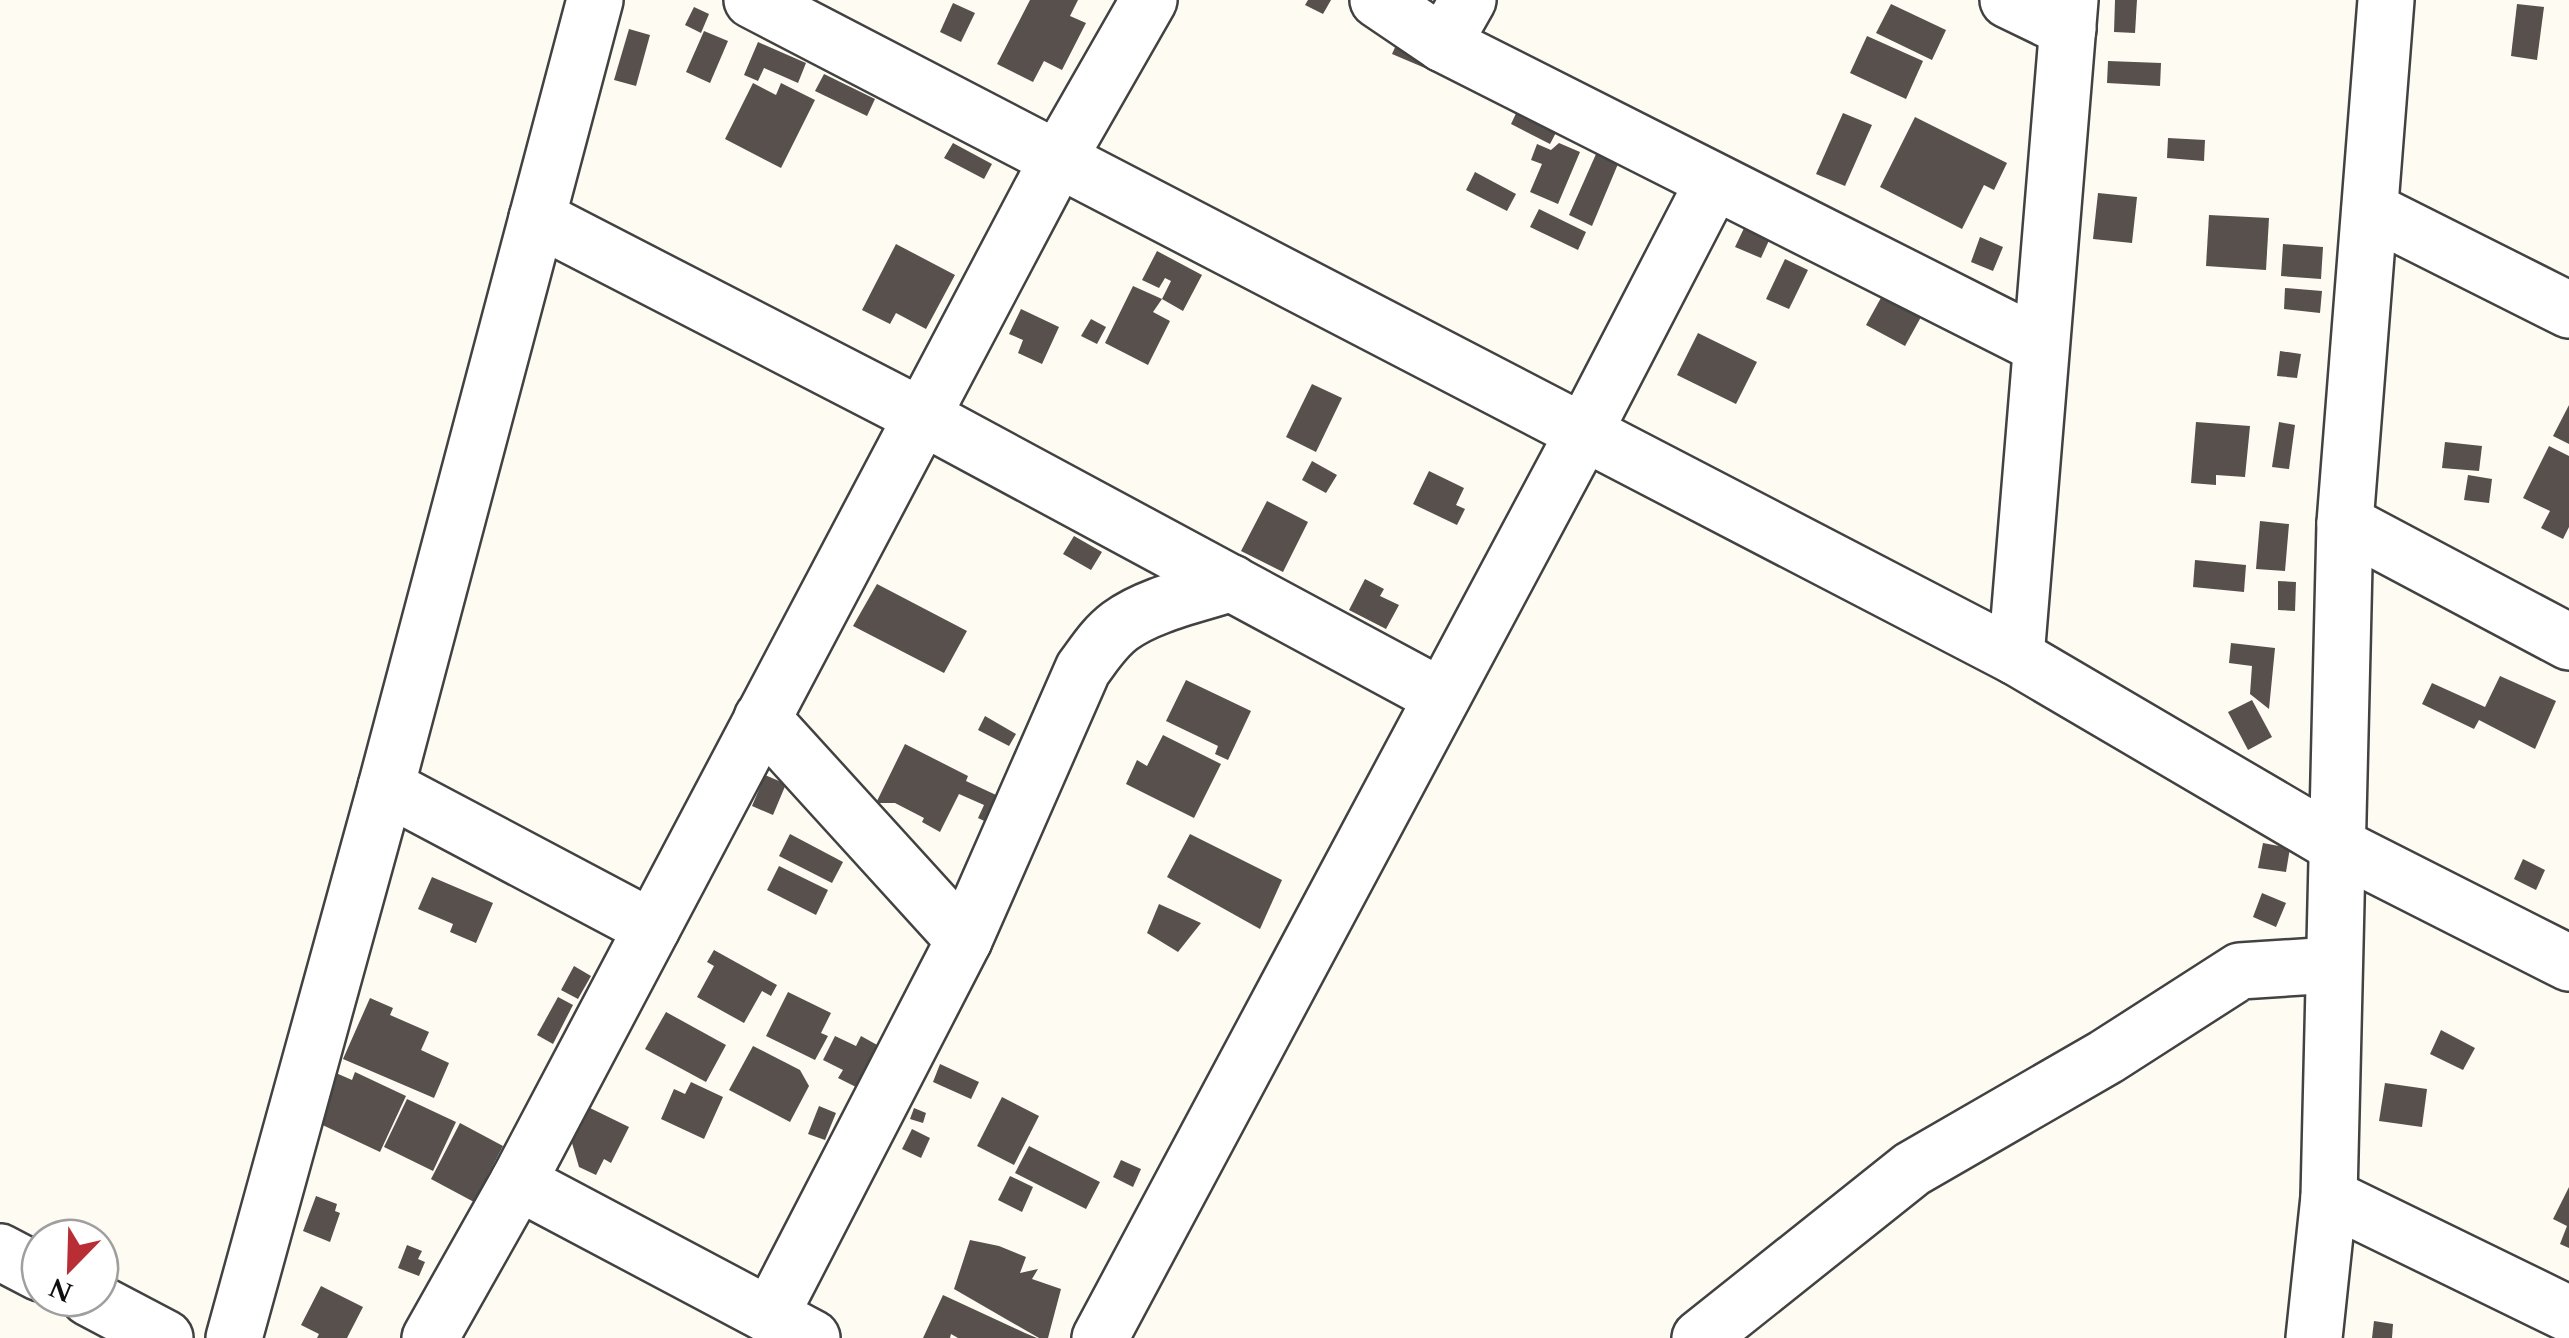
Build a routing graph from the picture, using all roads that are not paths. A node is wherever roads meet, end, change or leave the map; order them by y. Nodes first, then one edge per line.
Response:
1 (595, 0) edge
2 (752, 0) edge
3 (1148, 0) edge
4 (1378, 0) edge
5 (2008, 0) edge
6 (2386, 0) edge
7 (2069, 15) edge
8 (1456, 22) edge
9 (1058, 159) junction
10 (1713, 183) junction
11 (2370, 210) junction
12 (537, 218) junction
13 (2569, 310) edge
14 (2040, 344) junction
15 (921, 416) junction
16 (1584, 432) junction
17 (2345, 523) junction
18 (1232, 583) junction
19 (2569, 642) edge
20 (2016, 657) junction
21 (1442, 698) junction
22 (762, 718) junction
23 (386, 786) junction
24 (2338, 846) junction
25 (652, 928) junction
26 (964, 940) junction
27 (2569, 963) edge
28 (2333, 965) junction
29 (518, 1182) junction
30 (2329, 1198) junction
31 (2569, 1314) edge
32 (120, 1315) edge
33 (791, 1327) edge
34 (165, 1338) edge
35 (234, 1338) edge
36 (430, 1338) edge
37 (1100, 1338) edge
38 (1700, 1338) edge
39 (2314, 1338) edge

1 - 12 street
2 - 9 street
3 - 9 street
4 - 8 street
5 - 7 street
6 - 11 street
7 - 14 street
8 - 10 street
9 - 15 street
9 - 16 street
10 - 14 street
10 - 16 street
11 - 13 street
11 - 17 street
12 - 15 street
12 - 23 street
14 - 20 street
15 - 18 street
15 - 22 street
16 - 20 street
16 - 21 street
17 - 19 street
17 - 24 street
18 - 21 street
18 - 26 street
20 - 24 street
21 - 37 street
22 - 25 street
22 - 26 street
23 - 25 street
23 - 35 street
24 - 27 street
24 - 28 street
25 - 29 street
26 - 33 street
28 - 30 street
28 - 38 street
29 - 33 street
29 - 36 street
30 - 31 street
30 - 39 street
32 - 34 street

